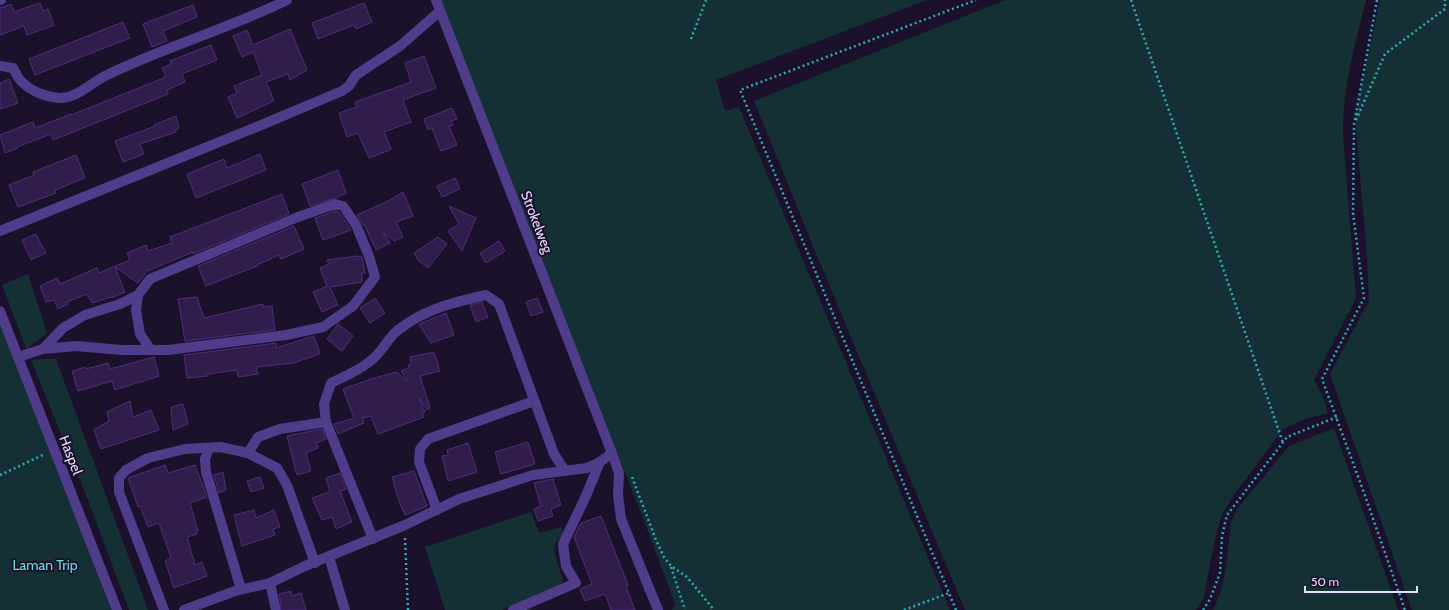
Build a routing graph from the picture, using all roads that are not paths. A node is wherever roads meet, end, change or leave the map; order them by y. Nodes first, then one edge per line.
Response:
1 (287, 0) edge
2 (436, 0) edge
3 (440, 11) junction
4 (0, 66) edge
5 (0, 231) edge
6 (138, 294) junction
7 (0, 311) edge
8 (43, 349) junction
9 (151, 350) junction
10 (18, 357) junction
11 (534, 401) junction
12 (326, 422) junction
13 (209, 448) junction
14 (248, 453) junction
15 (612, 453) junction
16 (600, 462) junction
17 (565, 471) junction
18 (437, 510) junction
19 (373, 539) junction
20 (329, 557) junction
21 (315, 562) junction
22 (270, 583) junction
23 (241, 589) junction
24 (117, 610) edge
25 (164, 610) edge
26 (184, 610) edge
27 (276, 610) edge
28 (345, 610) edge
29 (513, 610) edge
30 (658, 610) edge

1 - 4 street
2 - 3 street, Strokelweg
3 - 5 street
3 - 15 street, Strokelweg
6 - 8 street
6 - 9 street
6 - 9 street
7 - 10 street, Haspel
8 - 9 street
8 - 10 street
10 - 24 street, Haspel
11 - 12 street
11 - 17 street
11 - 18 street
12 - 14 street
12 - 19 street
13 - 14 street
13 - 23 street
13 - 25 street
14 - 21 street
15 - 16 street
15 - 30 street, Strokelweg
16 - 17 street
16 - 29 street
17 - 18 street
18 - 19 street
19 - 20 street
20 - 21 street
20 - 28 street
21 - 22 street
22 - 23 street
22 - 27 street
23 - 26 street

